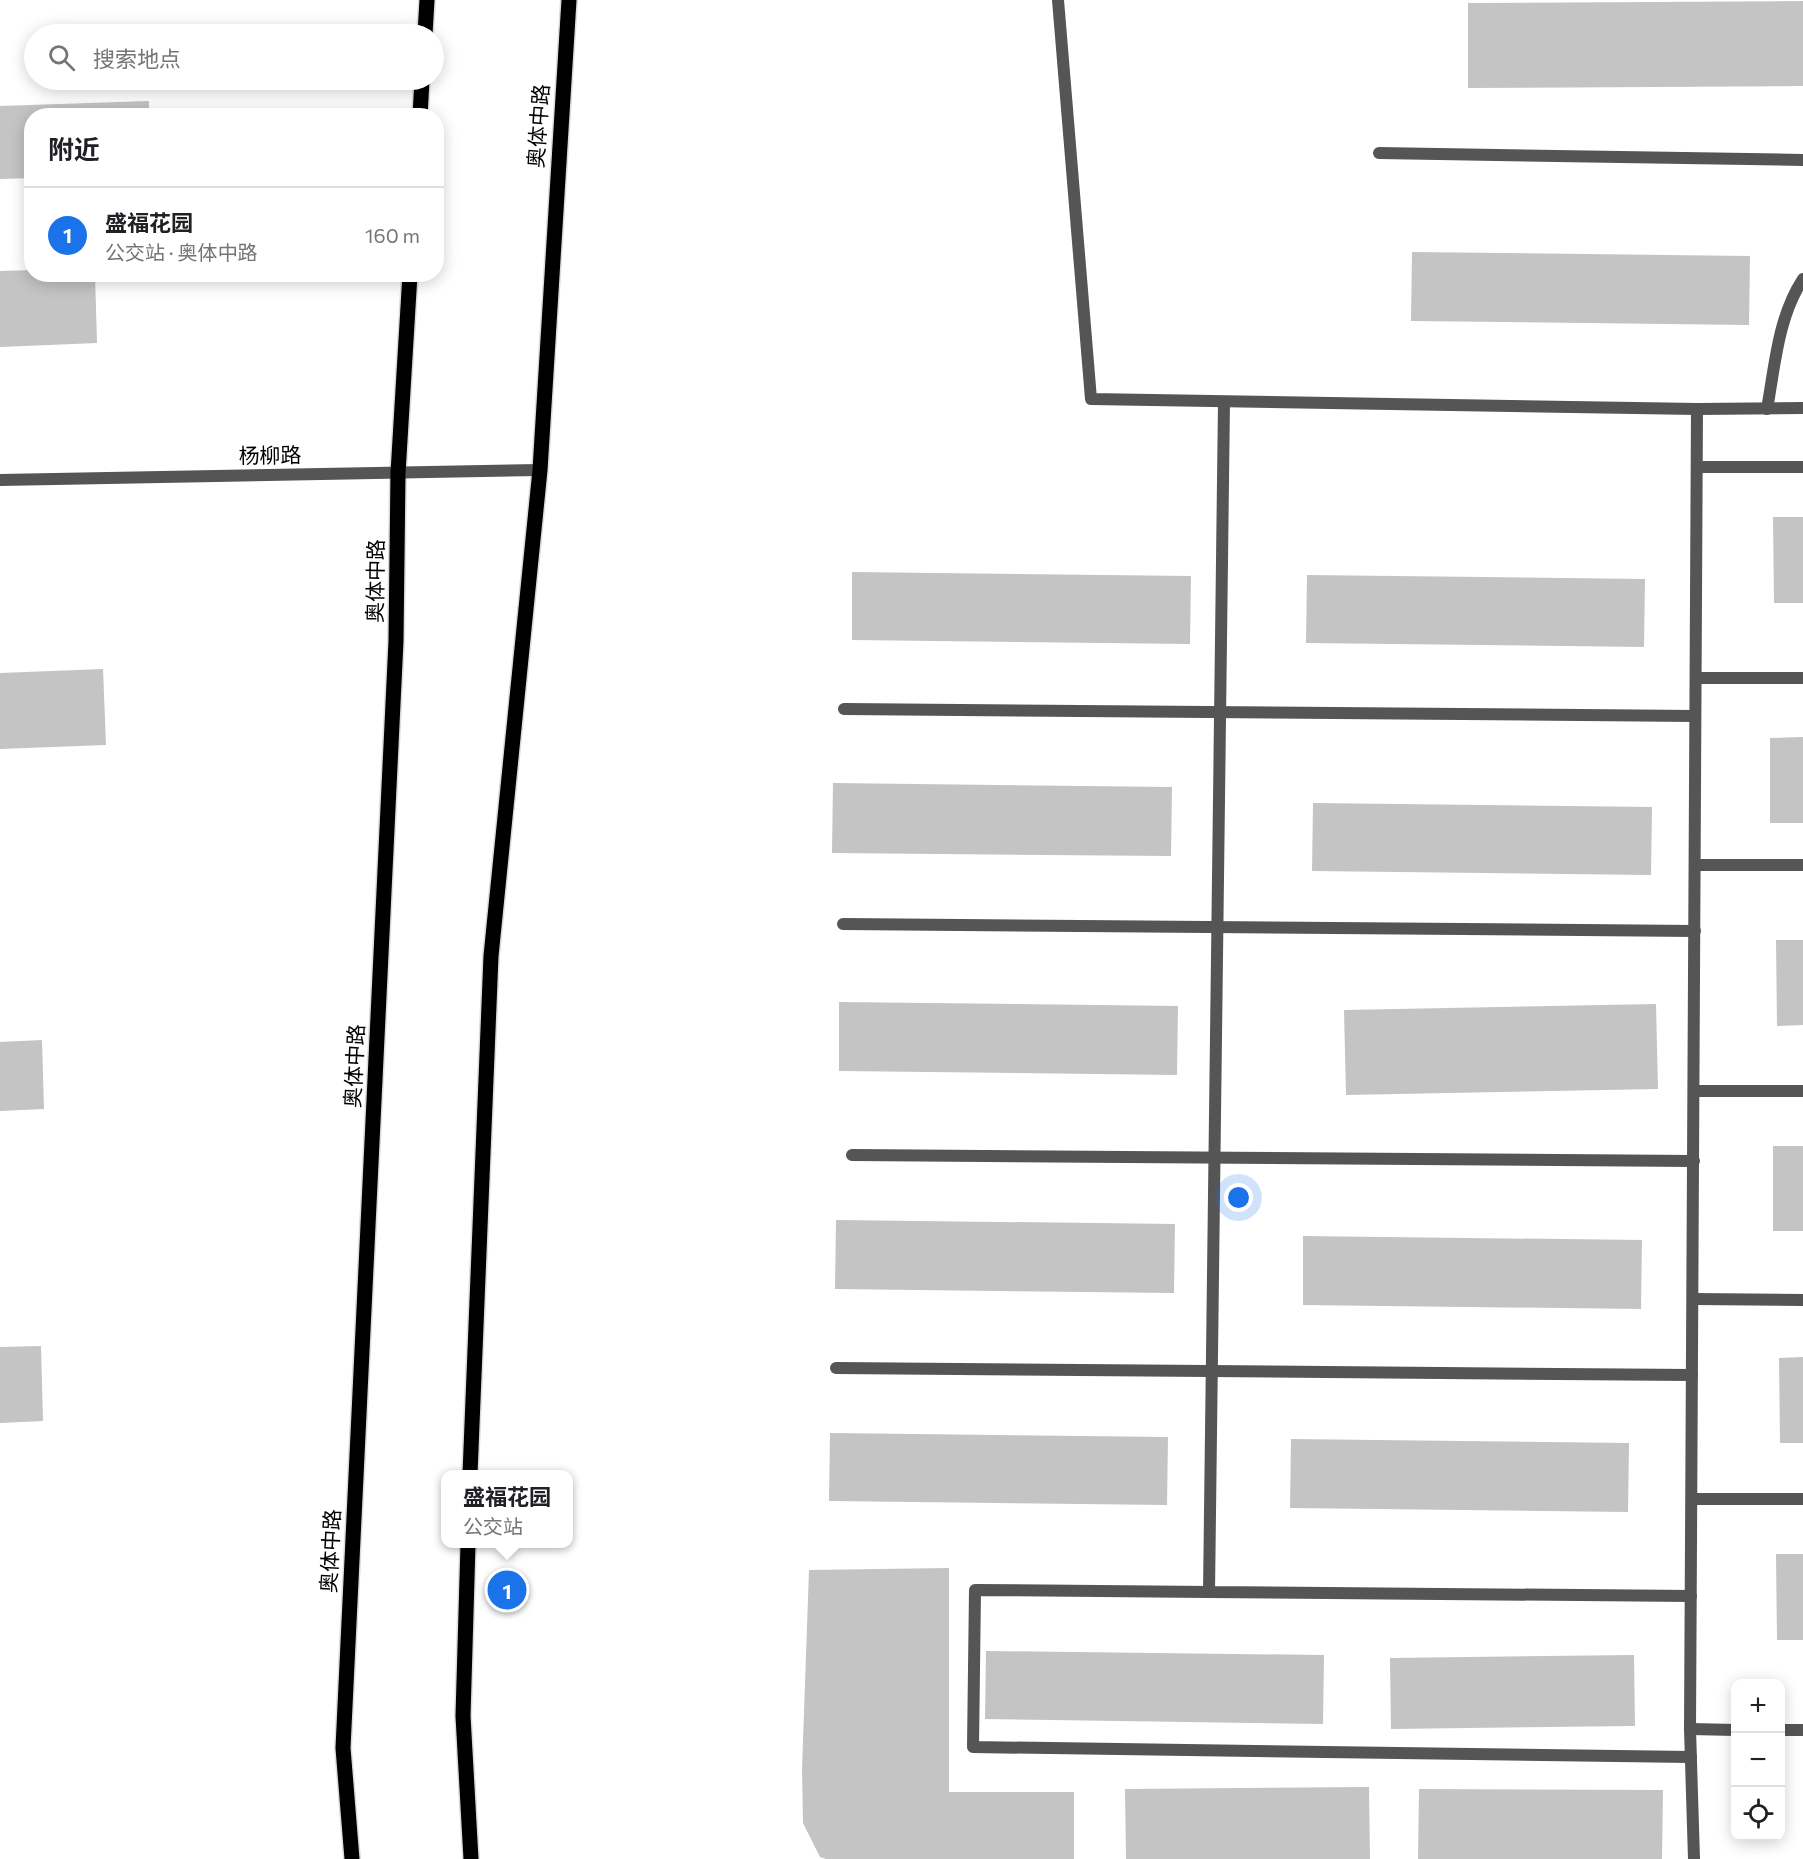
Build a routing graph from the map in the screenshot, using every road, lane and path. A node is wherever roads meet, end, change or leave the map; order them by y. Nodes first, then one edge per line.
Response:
1 (427, 0) edge
2 (568, 0) edge
3 (1058, 0) edge
4 (426, 24) edge
5 (421, 90) edge
6 (420, 108) edge
7 (1378, 153) dead end
8 (1803, 160) edge
9 (1803, 279) edge
10 (410, 282) edge
11 (1224, 402) junction
12 (1803, 408) edge
13 (1697, 409) junction
14 (1767, 409) junction
15 (1697, 467) junction
16 (1803, 467) edge
17 (540, 470) junction
18 (398, 472) junction
19 (0, 480) edge
20 (1696, 678) junction
21 (1803, 678) edge
22 (844, 709) dead end
23 (1220, 712) junction
24 (1695, 716) junction
25 (1695, 865) junction
26 (1803, 865) edge
27 (843, 924) dead end
28 (1218, 928) junction
29 (1695, 931) junction
30 (1694, 1091) junction
31 (1803, 1091) edge
32 (852, 1155) dead end
33 (1215, 1157) junction
34 (1694, 1161) junction
35 (1693, 1299) junction
36 (1803, 1300) edge
37 (836, 1368) dead end
38 (1212, 1371) junction
39 (1692, 1375) junction
40 (470, 1470) edge
41 (1692, 1500) junction
42 (1803, 1500) edge
43 (468, 1548) edge
44 (1209, 1592) junction
45 (1691, 1596) junction
46 (1690, 1729) junction
47 (1731, 1730) edge
48 (1785, 1730) edge
49 (1803, 1730) edge
50 (1691, 1757) junction
51 (352, 1859) edge
52 (471, 1859) edge
53 (1695, 1859) edge

1 - 4 main road
2 - 17 main road, 奥体中路
3 - 11 street
5 - 6 main road
7 - 8 street
9 - 14 street
10 - 18 main road, 奥体中路
11 - 13 street
11 - 23 street
12 - 14 street
13 - 14 street
13 - 15 street
15 - 16 street
15 - 20 street
17 - 18 street, 杨柳路
17 - 40 main road, 奥体中路
18 - 19 street, 杨柳路
18 - 51 main road, 奥体中路
20 - 21 street
20 - 24 street
22 - 23 street
23 - 24 street
23 - 28 street
24 - 25 street
25 - 26 street
25 - 29 street
27 - 28 street
28 - 29 street
28 - 33 street
29 - 30 street
30 - 31 street
30 - 34 street
32 - 33 street
33 - 34 street
33 - 38 street
34 - 35 street
35 - 36 street
35 - 39 street
37 - 38 street
38 - 39 street
38 - 44 street
39 - 41 street
41 - 42 street
41 - 45 street
43 - 52 main road
44 - 45 street
44 - 50 street
45 - 46 street
46 - 47 street
46 - 50 street
48 - 49 street
50 - 53 street

